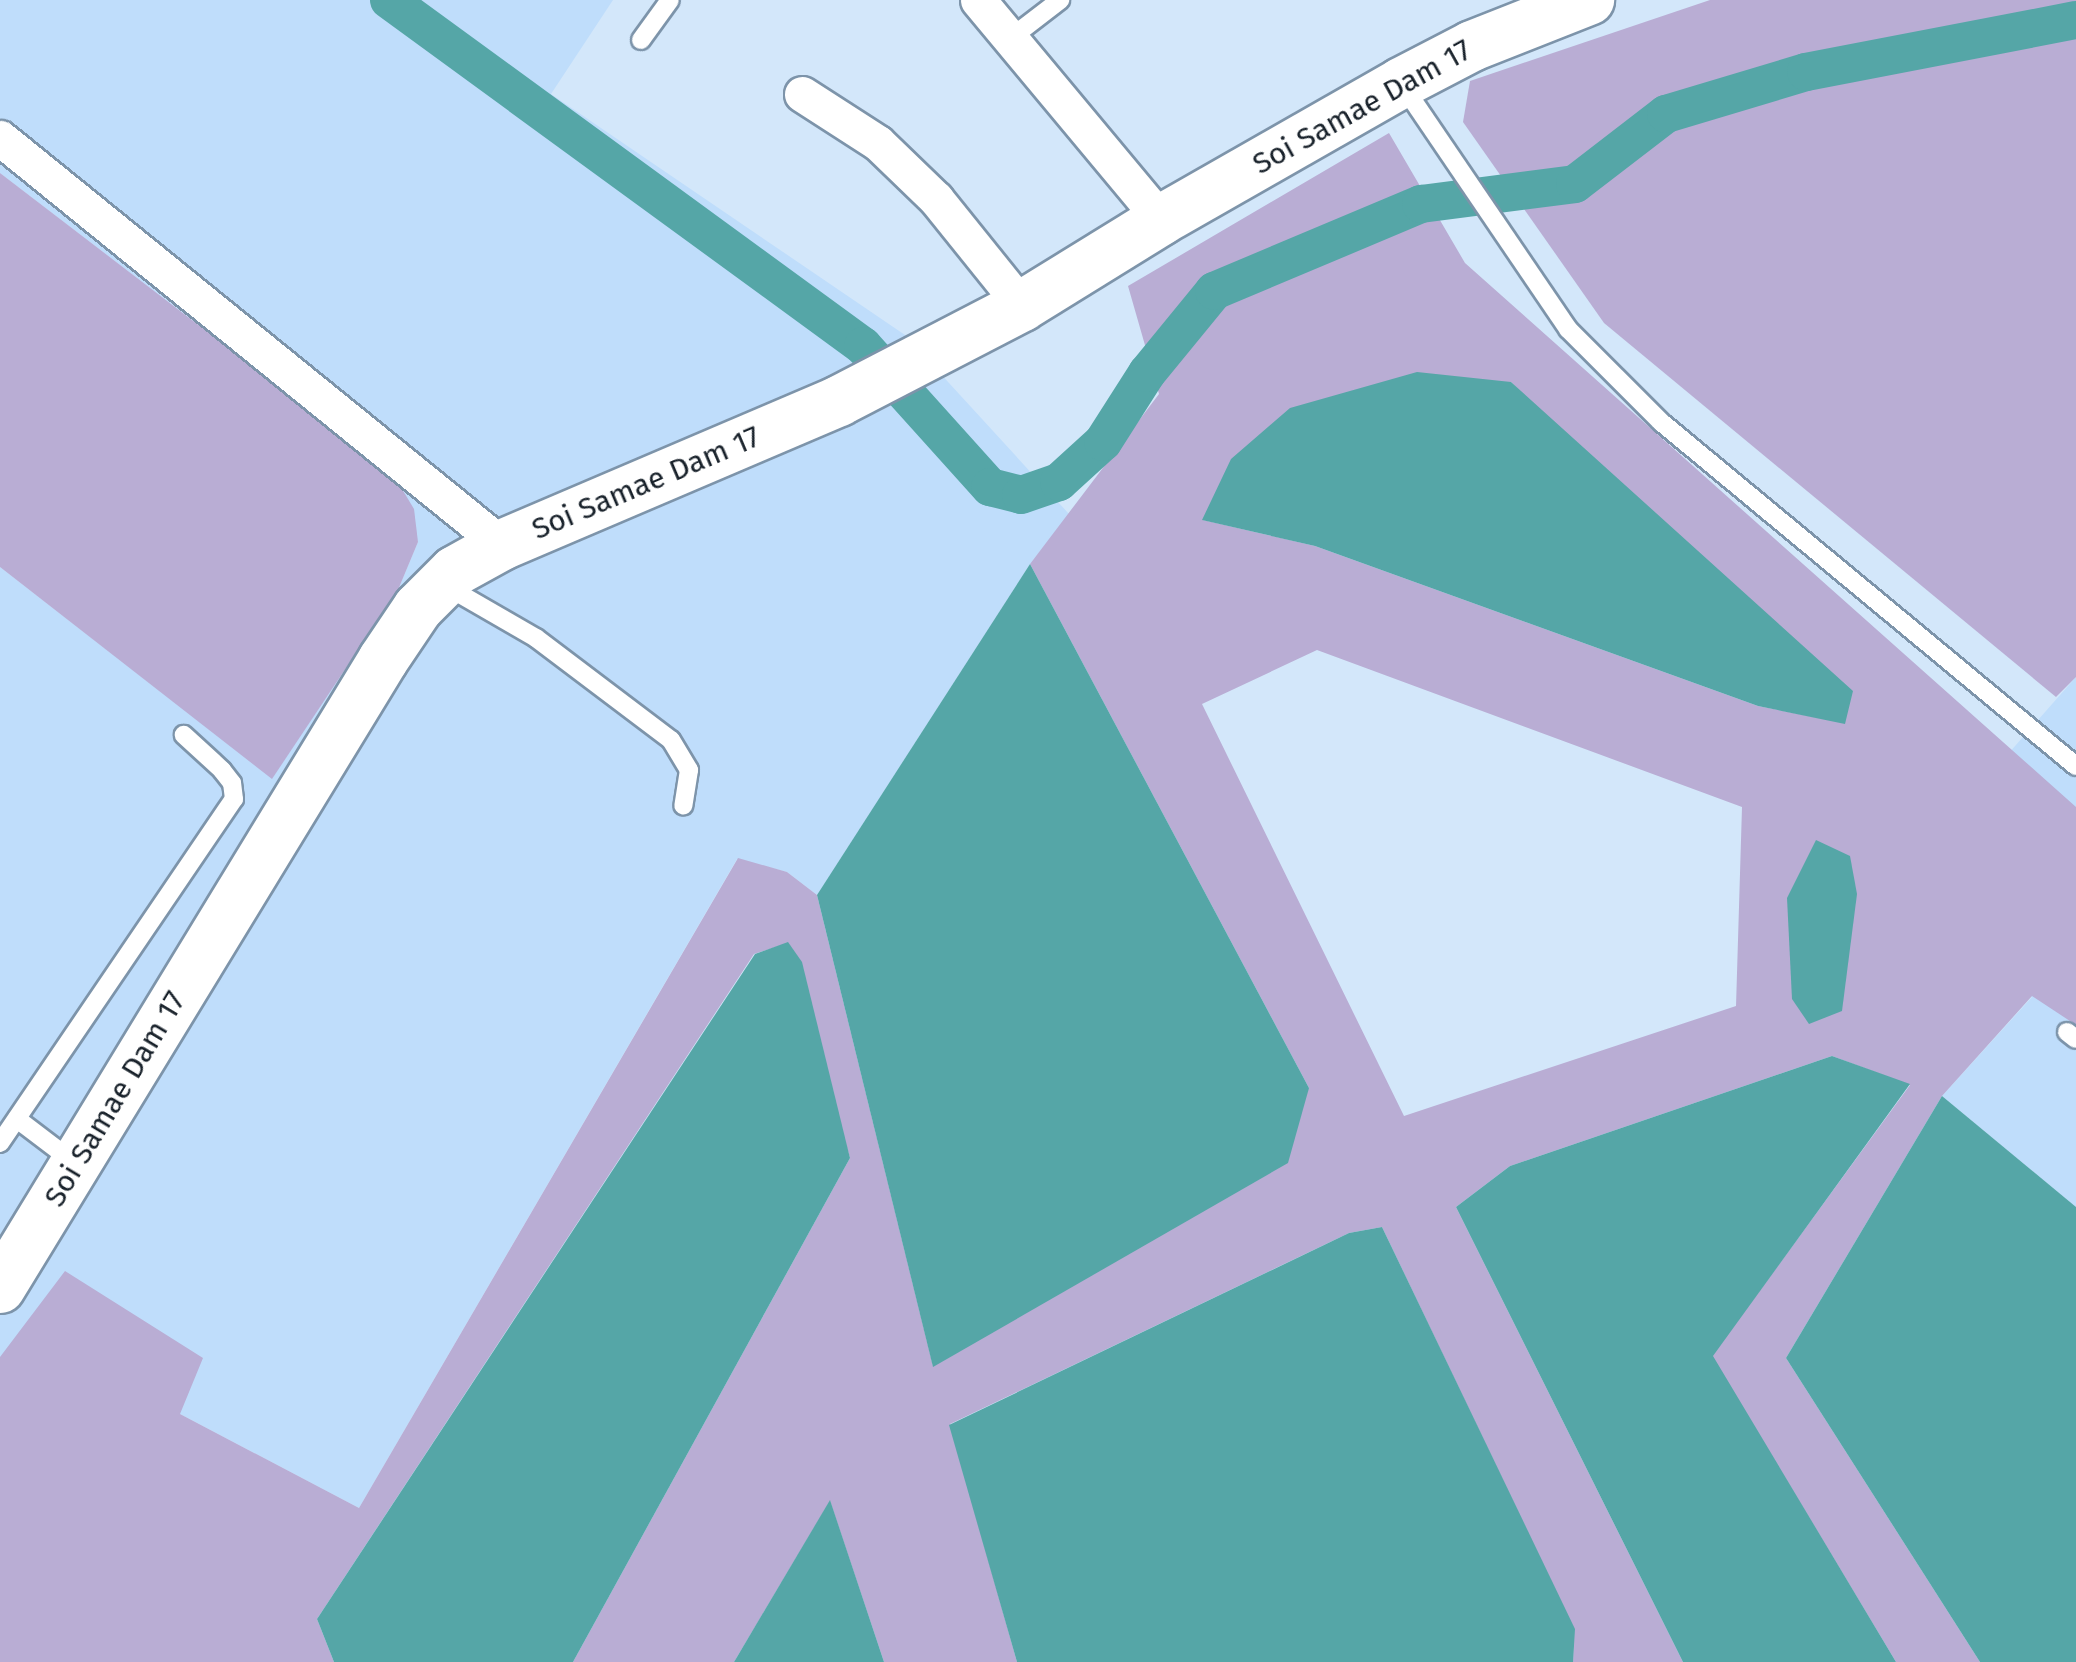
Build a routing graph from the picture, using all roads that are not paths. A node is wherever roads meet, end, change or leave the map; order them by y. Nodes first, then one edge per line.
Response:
1 (670, 0) edge
2 (978, 0) edge
3 (1060, 0) edge
4 (1589, 0) edge
5 (1012, 37) junction
6 (641, 40) dead end
7 (1401, 83) junction
8 (802, 94) dead end
9 (0, 138) edge
10 (1160, 220) junction
11 (1022, 306) junction
12 (502, 546) junction
13 (441, 583) junction
14 (184, 735) dead end
15 (2054, 746) junction
16 (2076, 749) edge
17 (2076, 766) edge
18 (683, 806) dead end
19 (18, 1119) junction
20 (0, 1143) edge
21 (76, 1163) junction
22 (0, 1288) edge

1 - 6 lane
2 - 5 street
3 - 5 lane
4 - 7 street, Soi Samae Dam 17
5 - 10 street
7 - 10 street, Soi Samae Dam 17
7 - 15 lane
8 - 11 street
9 - 12 street
10 - 11 street, Soi Samae Dam 17
11 - 12 street, Soi Samae Dam 17
12 - 13 street, Soi Samae Dam 17
13 - 18 lane
13 - 21 street, Soi Samae Dam 17
14 - 19 lane
15 - 16 lane
15 - 17 lane
19 - 20 lane
19 - 21 lane
21 - 22 street, Soi Samae Dam 17

